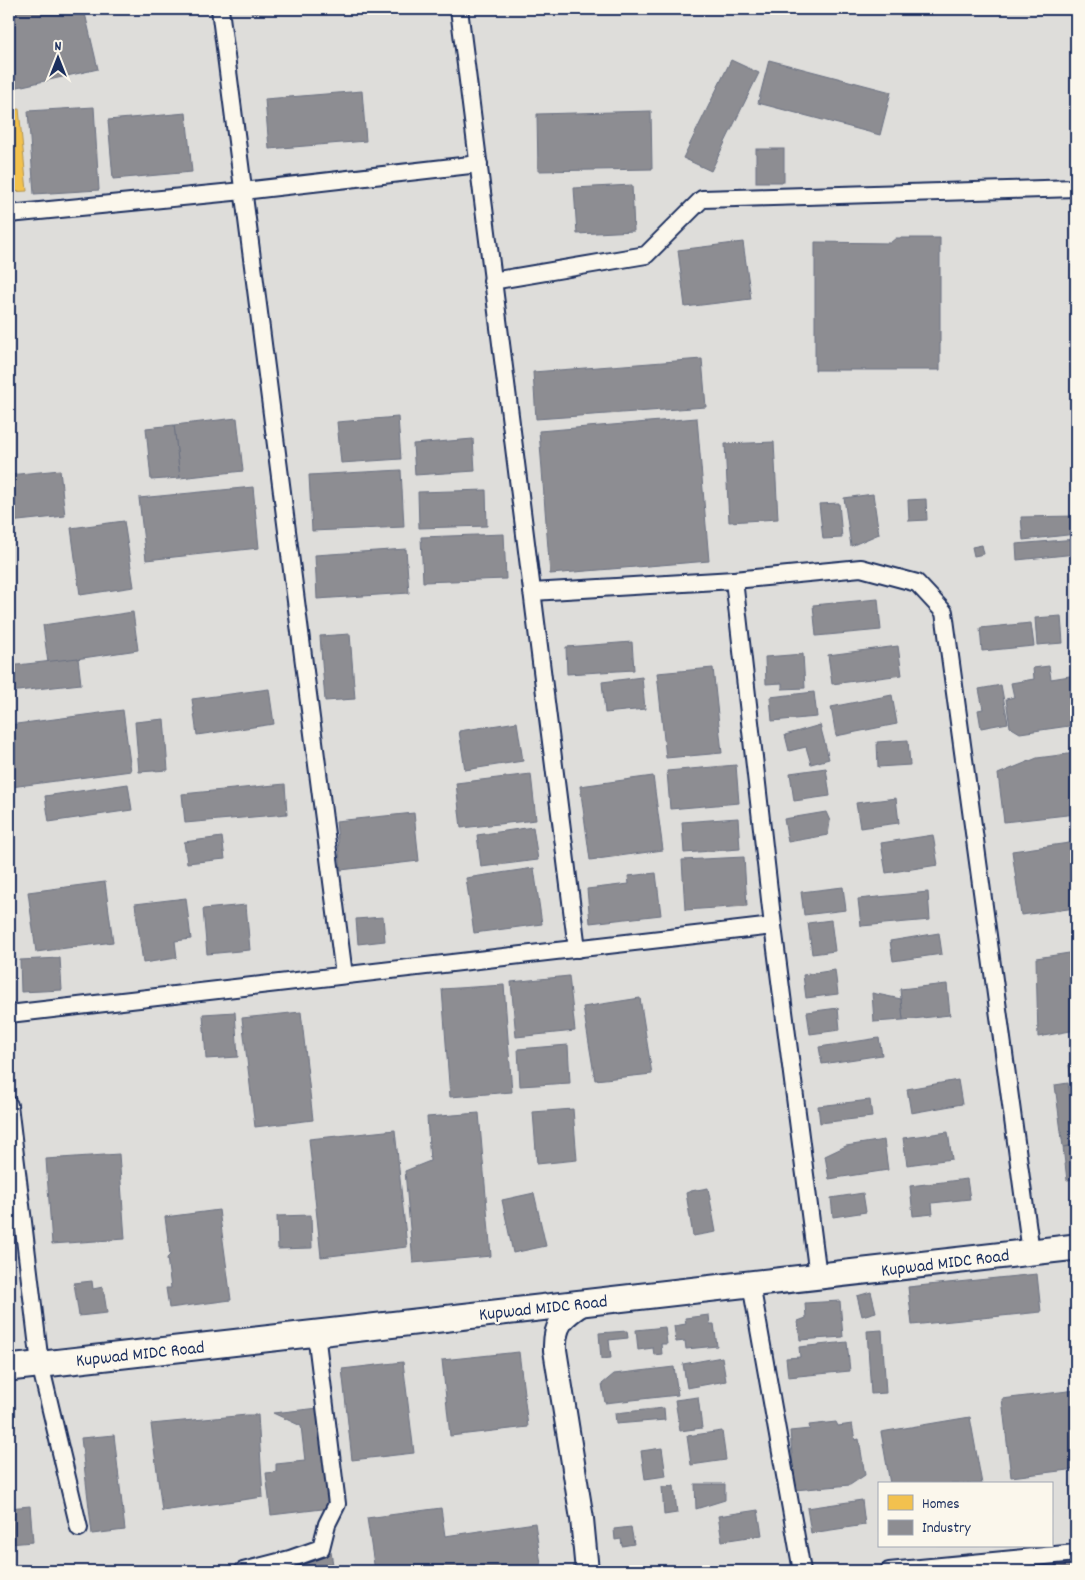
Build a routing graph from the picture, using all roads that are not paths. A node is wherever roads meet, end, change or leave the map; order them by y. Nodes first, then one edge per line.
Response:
1 (220, 9) edge
2 (459, 9) edge
3 (479, 164) junction
4 (1076, 188) edge
5 (243, 191) junction
6 (9, 214) edge
7 (492, 281) junction
8 (734, 580) junction
9 (532, 592) junction
10 (773, 926) junction
11 (577, 948) junction
12 (344, 975) junction
13 (9, 1014) edge
14 (9, 1105) edge
15 (1076, 1247) edge
16 (1031, 1252) junction
17 (818, 1276) junction
18 (751, 1284) junction
19 (584, 1303) junction
20 (316, 1333) junction
21 (40, 1364) junction
22 (9, 1368) edge
23 (79, 1528) dead end
24 (1076, 1553) edge
25 (243, 1571) edge
26 (587, 1571) edge
27 (802, 1571) edge
28 (889, 1571) edge

1 - 5 street
2 - 3 street
3 - 5 street
3 - 7 street
4 - 7 street
5 - 6 street
5 - 12 street
7 - 9 street
8 - 9 street
8 - 10 street
8 - 16 street
9 - 11 street
10 - 11 street
10 - 17 street
11 - 12 street
12 - 13 street
14 - 21 street
15 - 16 main road, Kupwad MIDC Road
16 - 17 main road, Kupwad MIDC Road
17 - 18 main road, Kupwad MIDC Road
18 - 19 main road, Kupwad MIDC Road
18 - 27 street
19 - 20 main road, Kupwad MIDC Road
19 - 26 main road
20 - 21 main road, Kupwad MIDC Road
20 - 25 street
21 - 22 main road, Kupwad MIDC Road
21 - 23 street
24 - 28 street

